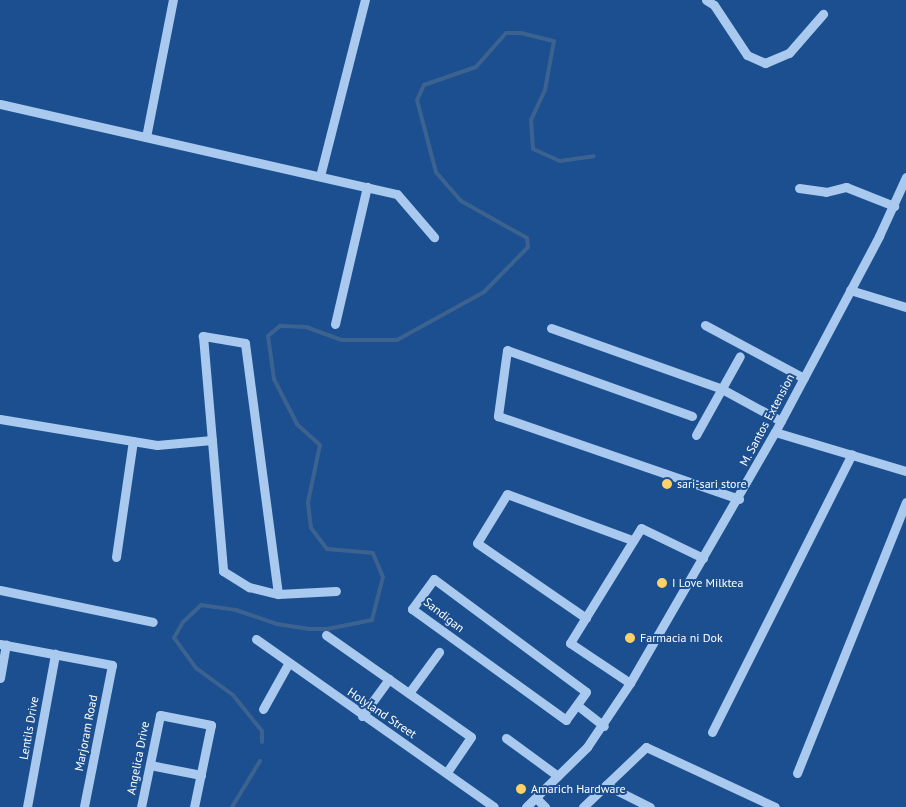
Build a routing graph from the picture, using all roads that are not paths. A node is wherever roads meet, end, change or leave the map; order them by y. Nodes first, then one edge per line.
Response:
1 (173, 0) edge
2 (365, 0) edge
3 (711, 2) edge
4 (823, 14) dead end
5 (0, 104) edge
6 (146, 137) junction
7 (320, 176) junction
8 (906, 177) edge
9 (367, 187) junction
10 (799, 188) dead end
11 (894, 206) junction
12 (434, 237) dead end
13 (850, 290) junction
14 (906, 307) edge
15 (335, 324) dead end
16 (705, 325) dead end
17 (552, 328) dead end
18 (740, 356) dead end
19 (804, 378) junction
20 (722, 389) junction
21 (692, 416) dead end
22 (0, 419) edge
23 (781, 421) junction
24 (775, 432) junction
25 (696, 435) dead end
26 (212, 440) junction
27 (133, 441) junction
28 (852, 454) junction
29 (906, 471) edge
30 (739, 499) junction
31 (906, 502) edge
32 (632, 540) junction
33 (116, 557) dead end
34 (703, 558) junction
35 (0, 590) edge
36 (336, 591) dead end
37 (278, 594) junction
38 (586, 618) junction
39 (154, 622) dead end
40 (326, 635) dead end
41 (256, 639) dead end
42 (3, 645) edge
43 (439, 652) dead end
44 (55, 654) junction
45 (288, 664) junction
46 (0, 678) edge
47 (389, 679) junction
48 (630, 683) junction
49 (409, 693) junction
50 (577, 705) junction
51 (262, 709) dead end
52 (362, 716) junction
53 (604, 726) junction
54 (712, 732) dead end
55 (506, 738) dead end
56 (150, 765) junction
57 (447, 772) junction
58 (797, 773) dead end
59 (201, 775) junction
60 (558, 776) junction
61 (606, 785) junction
62 (536, 798) junction
63 (27, 807) edge
64 (84, 807) edge
65 (141, 807) edge
66 (194, 807) edge
67 (494, 807) edge
68 (526, 807) edge
69 (545, 807) edge
70 (583, 807) edge
71 (650, 807) edge
72 (776, 807) edge

1 - 6 street
2 - 7 street
3 - 4 street
5 - 6 street
6 - 7 street
7 - 9 street
8 - 11 street, M. Santos Extension
9 - 12 street
9 - 15 street
10 - 11 street
11 - 13 street, M. Santos Extension
13 - 14 street
13 - 19 street, M. Santos Extension
16 - 19 street
17 - 20 street
18 - 20 street
19 - 23 street, M. Santos Extension
20 - 23 street
20 - 25 street
21 - 30 street
22 - 27 street
23 - 24 street, M. Santos Extension
24 - 28 street
24 - 30 street, M. Santos Extension
26 - 27 street
26 - 37 street
26 - 37 street
27 - 33 street
28 - 29 street
28 - 54 street
30 - 34 street, M. Santos Extension
31 - 58 street
32 - 34 street
32 - 38 street
32 - 38 street
34 - 48 street, M. Santos Extension
35 - 39 street
36 - 37 street
38 - 48 street
40 - 47 street
41 - 45 street, Holyland Street
42 - 44 street
42 - 46 street
43 - 49 street
44 - 63 street, Lentils Drive
44 - 64 street, Marjoram Road
45 - 51 street
45 - 52 street, Holyland Street
47 - 49 street
47 - 52 street
48 - 53 street, M. Santos Extension
49 - 57 street
50 - 50 street, Sandigan
50 - 53 street
52 - 57 street, Holyland Street
53 - 60 street, M. Santos Extension
55 - 60 street
56 - 59 street
56 - 59 street, Angelica Drive
56 - 65 street, Angelica Drive
57 - 67 street, Holyland Street
59 - 66 street
60 - 62 street, M. Santos Extension
61 - 70 street
61 - 71 street
61 - 72 street
62 - 68 street, M. Santos Extension
62 - 69 street

